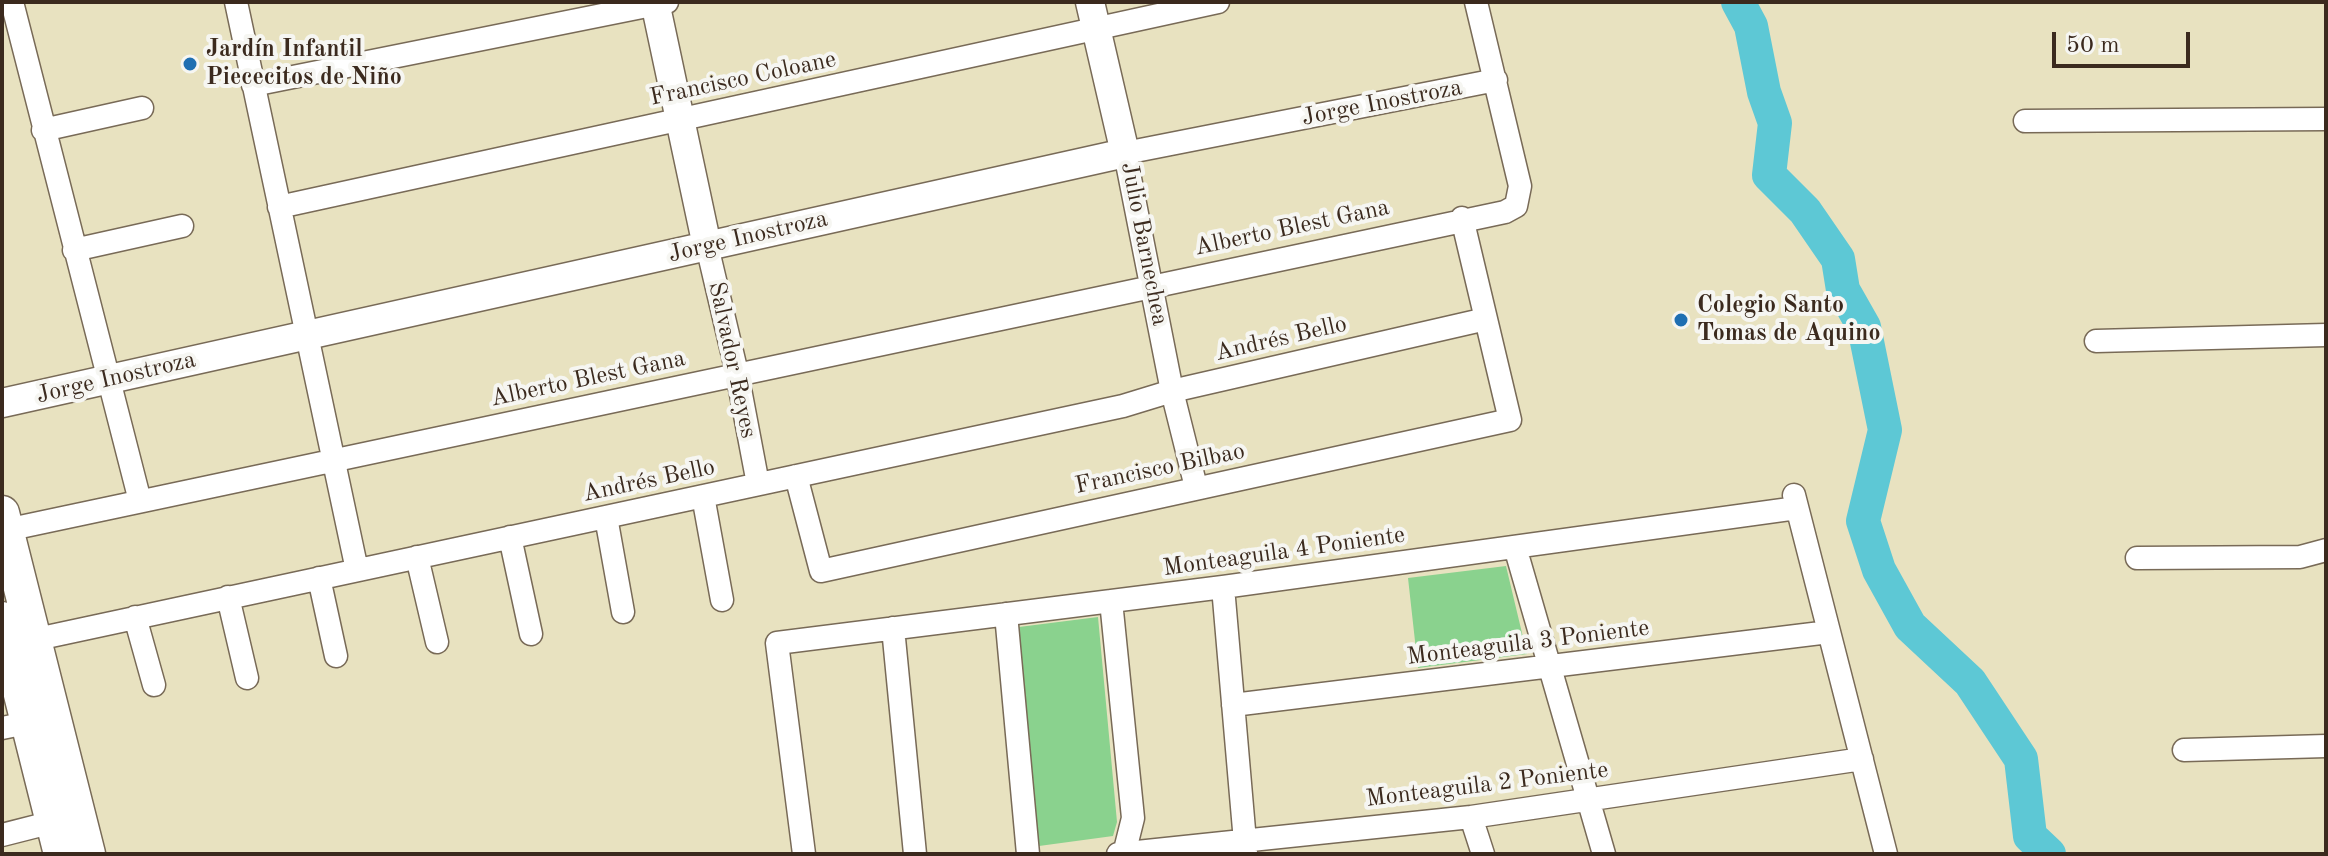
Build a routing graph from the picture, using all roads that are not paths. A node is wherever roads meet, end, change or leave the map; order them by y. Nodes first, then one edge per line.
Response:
1 (12, 2) edge
2 (236, 2) edge
3 (1218, 2) edge
4 (1476, 2) edge
5 (659, 3) edge
6 (1093, 15) edge
7 (1496, 80) junction
8 (253, 85) junction
9 (142, 108) dead end
10 (2326, 119) edge
11 (678, 120) junction
12 (2025, 121) dead end
13 (43, 130) junction
14 (1125, 153) junction
15 (279, 207) junction
16 (1462, 218) junction
17 (182, 226) dead end
18 (707, 246) junction
19 (74, 250) junction
20 (1153, 284) junction
21 (1486, 319) junction
22 (307, 335) junction
23 (2326, 335) edge
24 (2096, 341) dead end
25 (737, 373) junction
26 (108, 379) junction
27 (1172, 391) junction
28 (2, 403) edge
29 (333, 460) junction
30 (796, 476) junction
31 (758, 484) junction
32 (1196, 487) junction
33 (703, 496) junction
34 (140, 501) junction
35 (606, 517) junction
36 (4, 521) edge
37 (510, 537) junction
38 (1515, 547) junction
39 (2326, 550) edge
40 (417, 557) junction
41 (2137, 558) dead end
42 (357, 570) junction
43 (319, 578) junction
44 (1223, 587) junction
45 (228, 597) junction
46 (722, 600) dead end
47 (1111, 601) junction
48 (623, 612) dead end
49 (1006, 614) junction
50 (135, 617) junction
51 (893, 628) junction
52 (1829, 632) junction
53 (15, 634) edge
54 (531, 634) dead end
55 (437, 642) dead end
56 (336, 656) dead end
57 (1549, 667) junction
58 (247, 678) dead end
59 (154, 685) dead end
60 (1233, 705) junction
61 (28, 722) edge
62 (2326, 746) edge
63 (2184, 750) dead end
64 (1862, 759) junction
65 (1586, 799) junction
66 (1471, 817) junction
67 (2, 835) edge
68 (57, 838) edge
69 (1246, 847) edge
70 (88, 854) edge
71 (804, 854) edge
72 (915, 854) edge
73 (1028, 854) edge
74 (1122, 854) edge
75 (1483, 854) edge
76 (1604, 854) edge
77 (1886, 854) edge

1 - 13 street
2 - 8 street
3 - 6 street, Francisco Coloane
4 - 7 street
5 - 8 street
5 - 11 street, Salvador Reyes
6 - 11 street, Francisco Coloane
6 - 14 street, Julio Barnechea
7 - 14 street, Jorge Inostroza
7 - 16 street, Alberto Blest Gana
8 - 15 street
9 - 13 street
10 - 12 street
11 - 15 street, Francisco Coloane
11 - 18 street, Salvador Reyes
13 - 19 street
14 - 18 street, Jorge Inostroza
14 - 20 street, Julio Barnechea
15 - 22 street
16 - 20 street, Alberto Blest Gana
16 - 21 street
17 - 19 street
18 - 22 street, Jorge Inostroza
18 - 25 street, Salvador Reyes
19 - 26 street
20 - 25 street, Alberto Blest Gana
20 - 27 street, Julio Barnechea
21 - 27 street, Andrés Bello
21 - 32 street, Francisco Bilbao
22 - 26 street, Jorge Inostroza
22 - 29 street
23 - 24 street
25 - 29 street, Alberto Blest Gana
25 - 31 street, Salvador Reyes
26 - 28 street, Jorge Inostroza
26 - 34 street
27 - 30 street, Andrés Bello
27 - 32 street, Julio Barnechea
29 - 34 street, Alberto Blest Gana
29 - 42 street
30 - 31 street, Andrés Bello
30 - 32 street, Francisco Bilbao
31 - 33 street, Andrés Bello
33 - 35 street, Andrés Bello
33 - 46 street
34 - 36 street, Alberto Blest Gana
35 - 37 street, Andrés Bello
35 - 48 street
36 - 53 main road
37 - 40 street, Andrés Bello
37 - 54 street
38 - 44 street, Monteaguila 4 Poniente
38 - 52 street, Monteaguila 4 Poniente
38 - 57 street
39 - 41 street
40 - 42 street, Andrés Bello
40 - 55 street
42 - 43 street, Andrés Bello
43 - 45 street, Andrés Bello
43 - 56 street
44 - 47 street, Monteaguila 4 Poniente
44 - 60 street
45 - 50 street, Andrés Bello
45 - 58 street
47 - 49 street, Monteaguila 4 Poniente
47 - 74 street
49 - 51 street, Monteaguila 4 Poniente
49 - 73 street
50 - 53 street, Andrés Bello
50 - 59 street
51 - 71 street, Monteaguila 4 Poniente
51 - 72 street
52 - 57 street, Monteaguila 3 Poniente
52 - 64 street
53 - 61 main road
57 - 60 street, Monteaguila 3 Poniente
57 - 65 street
60 - 69 street
61 - 68 main road
61 - 70 main road
62 - 63 street
64 - 65 street, Monteaguila 2 Poniente
64 - 77 street
65 - 66 street, Monteaguila 2 Poniente
65 - 76 street
66 - 69 street, Monteaguila 2 Poniente
66 - 75 street
67 - 68 street
69 - 74 street, Monteaguila 2 Poniente

